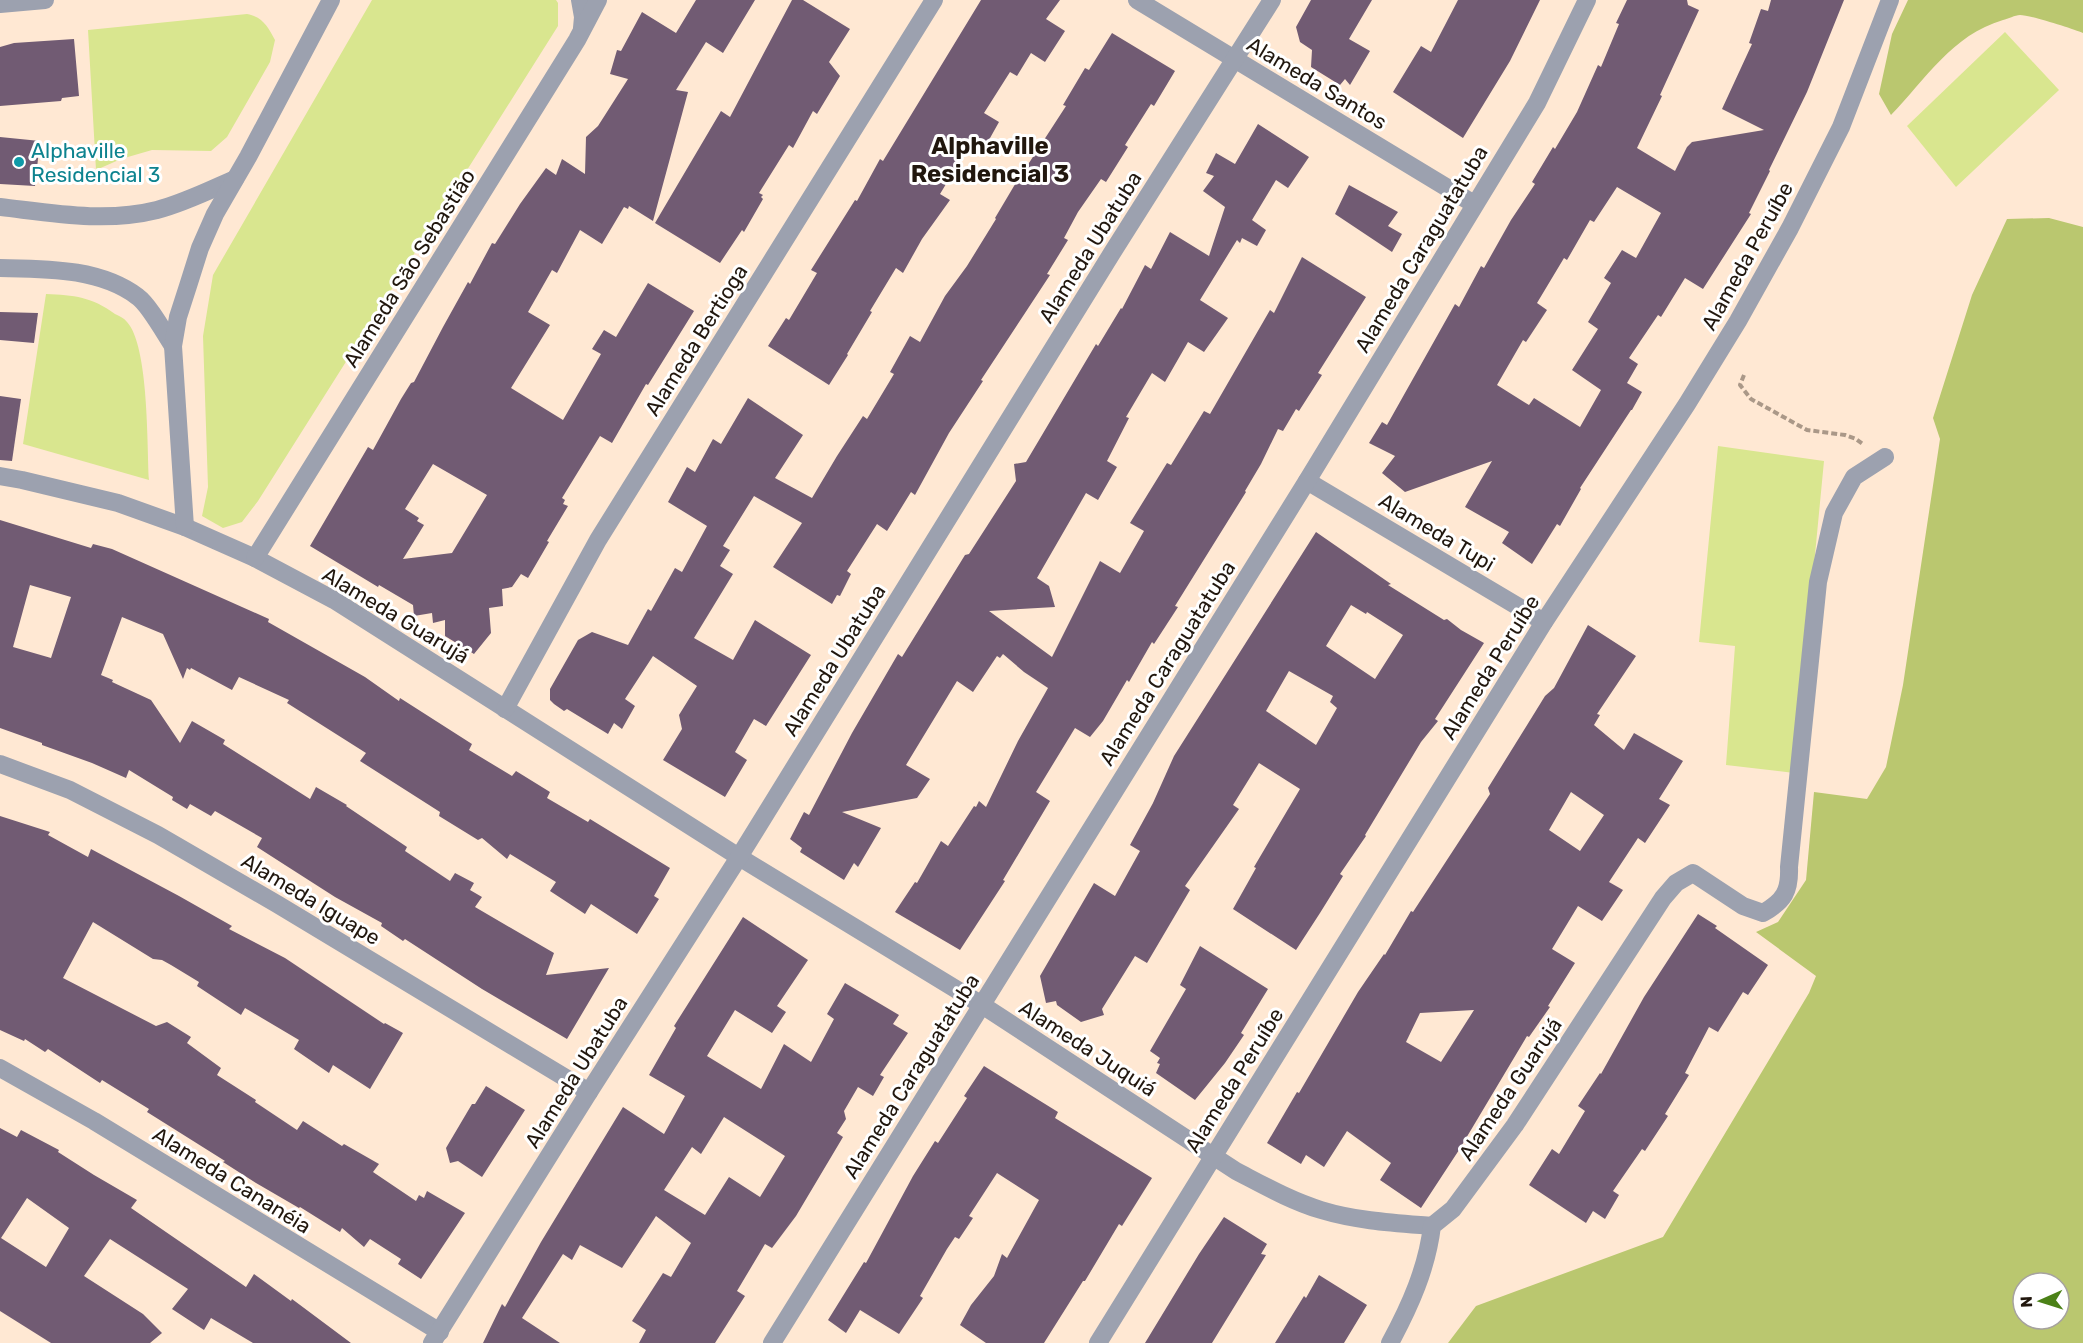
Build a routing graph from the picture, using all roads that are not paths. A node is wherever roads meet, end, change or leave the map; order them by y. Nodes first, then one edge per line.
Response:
1 (45, 0) edge
2 (332, 0) edge
3 (580, 0) edge
4 (598, 0) edge
5 (934, 0) edge
6 (1137, 0) edge
7 (1272, 0) edge
8 (1587, 0) edge
9 (1890, 0) edge
10 (0, 4) edge
11 (581, 33) junction
12 (1235, 59) junction
13 (235, 179) junction
14 (1474, 204) junction
15 (0, 207) edge
16 (0, 268) edge
17 (173, 346) junction
18 (1880, 460) road end
19 (0, 476) edge
20 (1307, 481) junction
21 (185, 526) junction
22 (255, 558) junction
23 (1544, 622) junction
24 (504, 709) junction
25 (0, 764) edge
26 (739, 856) junction
27 (982, 1005) junction
28 (0, 1068) edge
29 (589, 1092) junction
30 (1213, 1156) junction
31 (1432, 1226) junction
32 (436, 1337) edge
33 (772, 1343) edge
34 (1098, 1343) edge
35 (1390, 1343) edge

1 - 10 street
2 - 13 street
3 - 11 street
4 - 11 street, Alameda São Sebastião
5 - 24 street, Alameda Bertioga
6 - 12 street, Alameda Santos
7 - 12 street, Alameda Ubatuba
8 - 14 street, Alameda Caraguatatuba
9 - 23 street, Alameda Peruíbe
11 - 22 street, Alameda São Sebastião
12 - 14 street, Alameda Santos
12 - 26 street, Alameda Ubatuba
13 - 15 street
13 - 17 street
14 - 20 street, Alameda Caraguatatuba
16 - 17 street
17 - 21 street
18 - 31 street, Alameda Guarujá
19 - 21 street, Alameda Guarujá
20 - 23 street, Alameda Tupi
20 - 27 street, Alameda Caraguatatuba
21 - 22 street, Alameda Guarujá
22 - 24 street, Alameda Guarujá
23 - 30 street, Alameda Peruíbe
24 - 26 street, Alameda Guarujá
25 - 29 street, Alameda Iguape
26 - 27 street, Alameda Juquiá
26 - 29 street, Alameda Ubatuba
27 - 30 street, Alameda Juquiá
27 - 33 street, Alameda Caraguatatuba
28 - 32 street, Alameda Cananéia
29 - 32 street, Alameda Ubatuba
30 - 31 street, Alameda Juquiá
30 - 34 street, Alameda Peruíbe
31 - 35 street

